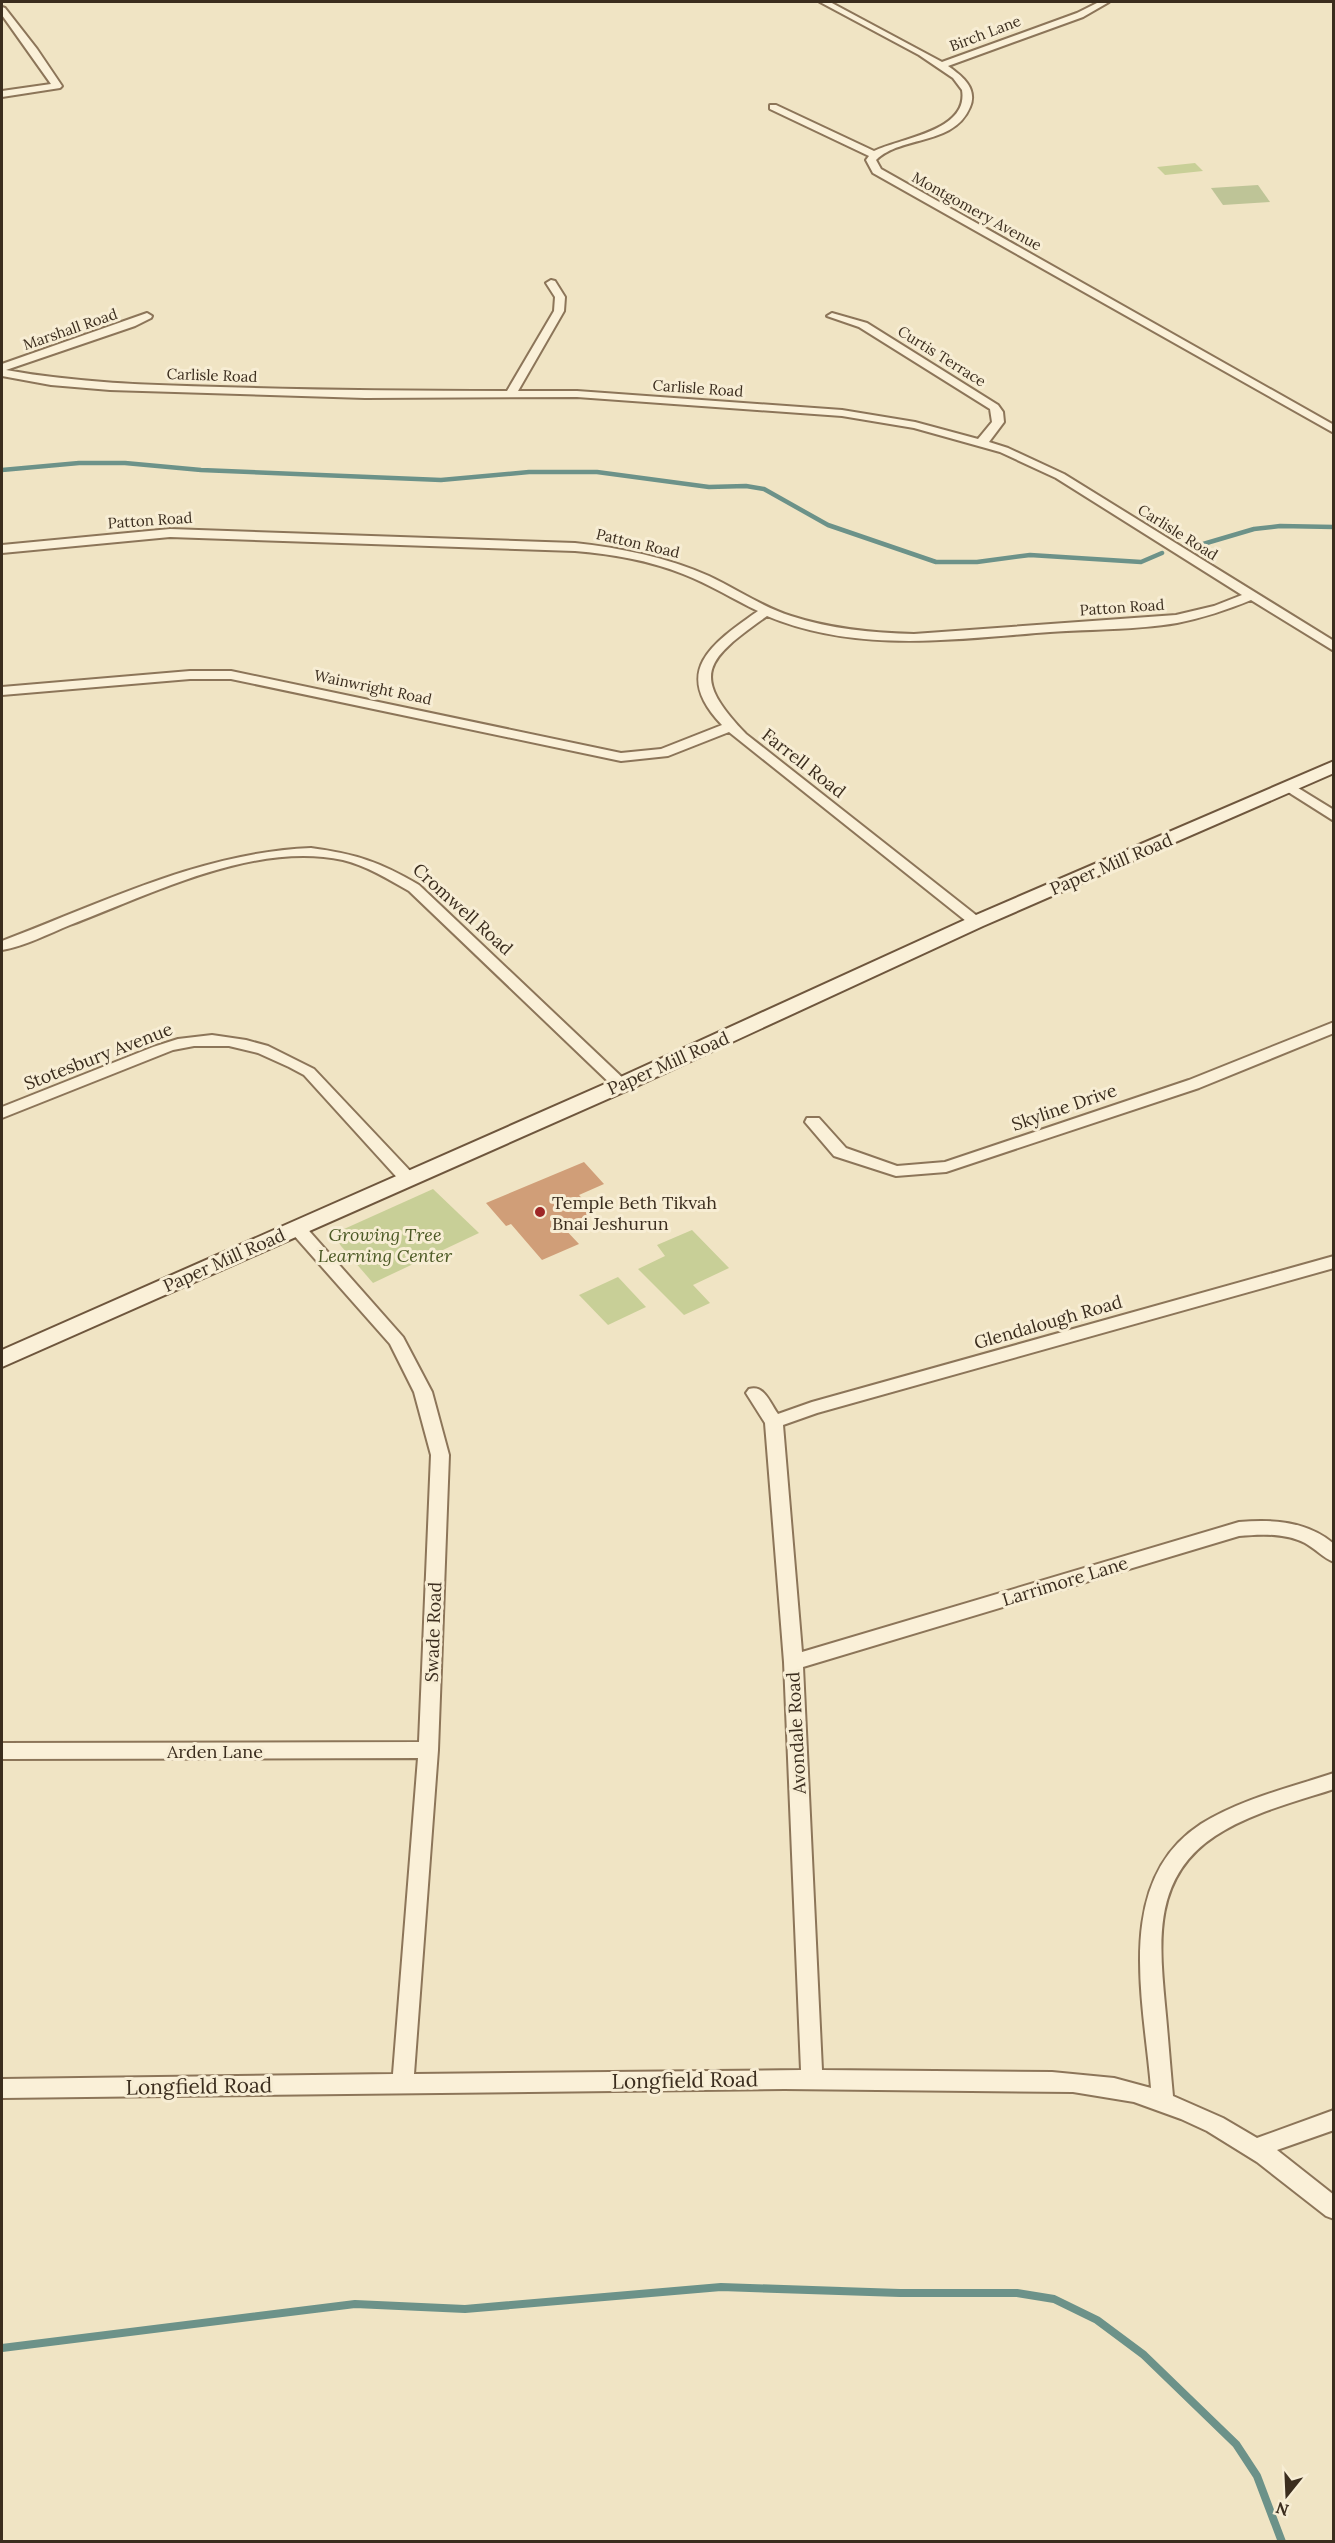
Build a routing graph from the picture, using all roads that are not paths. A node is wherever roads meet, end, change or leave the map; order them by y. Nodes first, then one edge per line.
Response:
1 (824, 2) edge
2 (1105, 2) edge
3 (2, 10) edge
4 (942, 65) junction
5 (2, 94) edge
6 (773, 107) dead end
7 (875, 155) junction
8 (551, 284) dead end
9 (147, 315) dead end
10 (832, 316) dead end
11 (2, 368) edge
12 (2, 373) edge
13 (512, 394) junction
14 (1334, 430) edge
15 (982, 442) junction
16 (2, 549) edge
17 (1251, 596) junction
18 (766, 611) junction
19 (1334, 647) edge
20 (2, 691) edge
21 (730, 727) junction
22 (1334, 766) edge
23 (1290, 787) junction
24 (1334, 817) edge
25 (976, 922) junction
26 (2, 946) edge
27 (1334, 1027) edge
28 (621, 1085) junction
29 (2, 1113) edge
30 (813, 1122) dead end
31 (408, 1179) junction
32 (297, 1228) junction
33 (1334, 1262) edge
34 (2, 1359) edge
35 (755, 1393) dead end
36 (774, 1422) junction
37 (1334, 1555) edge
38 (793, 1662) junction
39 (428, 1750) junction
40 (2, 1751) edge
41 (1334, 1781) edge
42 (812, 2079) junction
43 (403, 2083) junction
44 (2, 2089) edge
45 (1163, 2101) junction
46 (1334, 2120) edge
47 (1256, 2148) junction
48 (1334, 2209) edge

1 - 4 street
2 - 4 street, Birch Lane
3 - 5 street
4 - 7 street
6 - 7 street
7 - 14 street, Montgomery Avenue
8 - 13 street
9 - 11 street, Marshall Road
10 - 15 street, Curtis Terrace
12 - 13 street, Carlisle Road
13 - 15 street, Carlisle Road
15 - 17 street, Carlisle Road
16 - 18 street, Patton Road
17 - 18 street, Patton Road
17 - 19 street, Carlisle Road
18 - 21 street, Farrell Road
20 - 21 street, Wainwright Road
21 - 25 street, Farrell Road
22 - 23 main road, Paper Mill Road
23 - 24 street
23 - 25 main road, Paper Mill Road
25 - 28 main road, Paper Mill Road
26 - 28 street, Cromwell Road
27 - 30 street, Skyline Drive
28 - 31 main road, Paper Mill Road
29 - 31 street, Stotesbury Avenue
31 - 32 main road, Paper Mill Road
32 - 34 main road, Paper Mill Road
32 - 39 street, Swade Road
33 - 36 street, Glendalough Road
35 - 36 street, Avondale Road
36 - 38 street, Avondale Road
37 - 38 street, Larrimore Lane
38 - 42 street, Avondale Road
39 - 40 street, Arden Lane
39 - 43 street, Swade Road
41 - 45 street
42 - 43 street, Longfield Road
42 - 45 street, Longfield Road
43 - 44 street, Longfield Road
45 - 47 street, Longfield Road
46 - 47 street
47 - 48 street, Longfield Road

